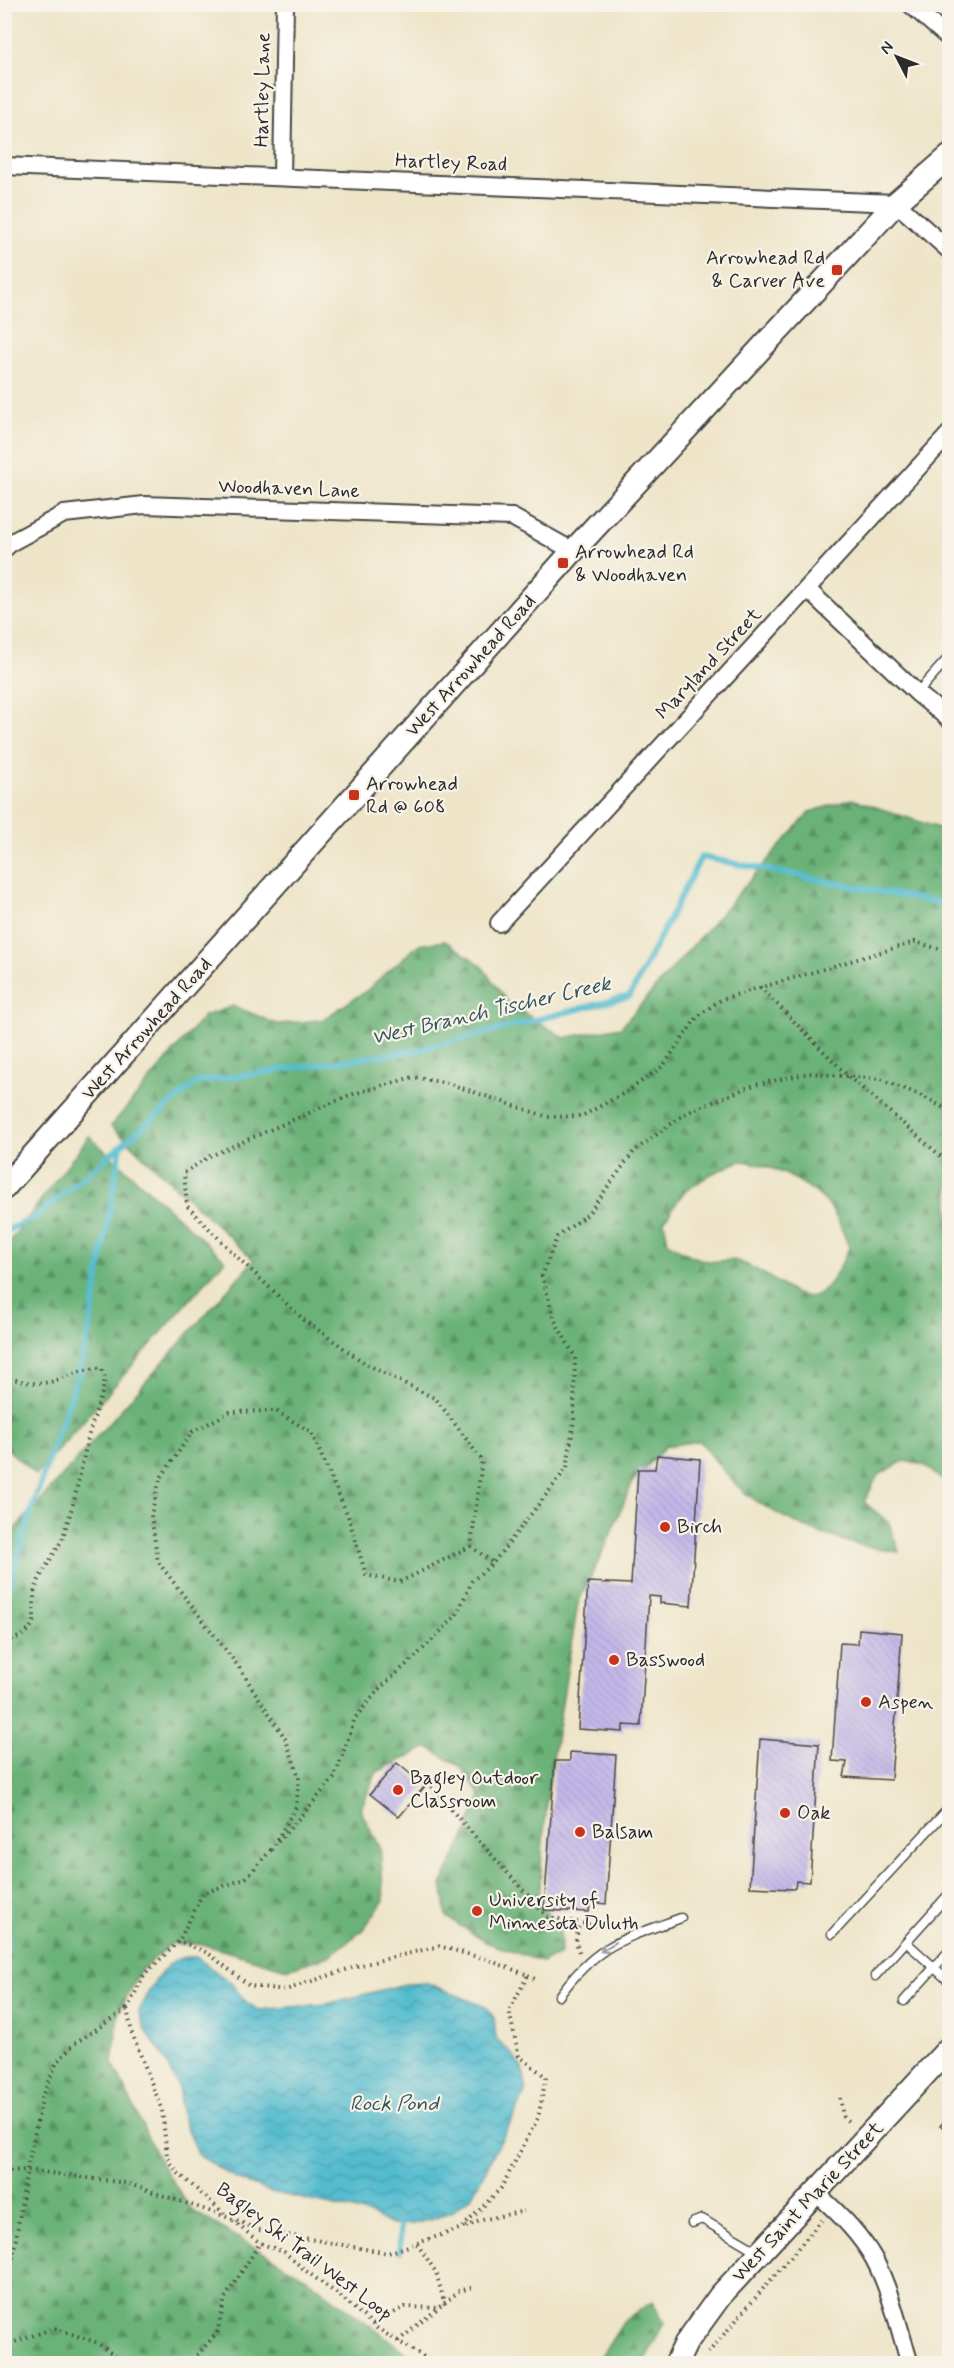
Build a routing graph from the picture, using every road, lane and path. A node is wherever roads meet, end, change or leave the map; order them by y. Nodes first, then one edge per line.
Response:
1 (285, 4) edge
2 (910, 4) edge
3 (950, 39) edge
4 (950, 156) edge
5 (4, 166) edge
6 (282, 177) junction
7 (896, 203) junction
8 (950, 251) edge
9 (950, 433) edge
10 (4, 549) edge
11 (573, 551) junction
12 (807, 589) junction
13 (950, 656) edge
14 (917, 693) junction
15 (950, 720) edge
16 (499, 923) dead end
17 (950, 952) edge
18 (760, 987) junction
19 (848, 1076) junction
20 (950, 1111) edge
21 (950, 1164) edge
22 (4, 1188) edge
23 (4, 1376) edge
24 (471, 1546) junction
25 (494, 1563) junction
26 (4, 1641) edge
27 (431, 1787) dead end
28 (950, 1807) edge
29 (271, 1850) junction
30 (950, 1893) edge
31 (681, 1918) dead end
32 (579, 1923) junction
33 (619, 1926) dead end
34 (832, 1934) dead end
35 (179, 1941) junction
36 (906, 1941) junction
37 (950, 1950) edge
38 (579, 1952) dead end
39 (934, 1967) junction
40 (528, 1975) junction
41 (875, 1976) dead end
42 (538, 1981) dead end
43 (950, 1982) edge
44 (559, 1996) dead end
45 (904, 2001) dead end
46 (127, 2009) junction
47 (950, 2047) edge
48 (840, 2098) dead end
49 (848, 2121) dead end
50 (27, 2170) junction
51 (4, 2171) edge
52 (817, 2194) junction
53 (524, 2211) dead end
54 (230, 2218) junction
55 (692, 2223) dead end
56 (462, 2228) junction
57 (260, 2243) junction
58 (417, 2244) junction
59 (760, 2254) junction
60 (4, 2280) edge
61 (475, 2287) dead end
62 (442, 2306) junction
63 (373, 2324) junction
64 (398, 2341) junction
65 (4, 2346) edge
66 (125, 2364) edge
67 (189, 2364) edge
68 (431, 2364) edge
69 (676, 2364) edge
70 (910, 2364) edge

1 - 6 street, Hartley Lane
2 - 3 street
4 - 7 street, West Arrowhead Road
5 - 6 street, Hartley Road
6 - 7 street, Hartley Road
7 - 8 street
7 - 11 street, West Arrowhead Road
9 - 12 street, Maryland Street
10 - 11 street, Woodhaven Lane
11 - 22 street, West Arrowhead Road
12 - 14 street
12 - 16 street, Maryland Street
13 - 14 lane
14 - 15 street
17 - 18 path
18 - 19 path
18 - 24 path
19 - 20 path
19 - 21 path
19 - 25 path
23 - 26 path
24 - 25 path
24 - 29 path
25 - 29 path
27 - 32 path
28 - 34 lane
29 - 35 path
30 - 36 lane
31 -> 44 lane
32 - 33 path
32 - 38 path
35 - 40 path
35 - 46 path
36 - 39 lane
36 - 41 lane
37 - 39 lane
39 - 43 lane
39 - 45 lane
40 - 42 path
40 - 56 path
46 - 50 path
46 - 54 path, Bagley Ski Trail West Loop
47 - 52 street, West Saint Marie Street
48 - 49 path
50 - 51 path
50 - 54 path
50 - 60 path
52 - 59 street, West Saint Marie Street
52 - 70 street
53 - 56 path
54 - 57 path, Bagley Ski Trail West Loop
54 - 58 path
55 - 59 lane
56 - 58 path
57 - 63 path, Bagley Ski Trail West Loop
57 - 67 path
58 - 62 path
59 - 69 street, West Saint Marie Street
61 - 62 path
62 - 63 path
62 - 64 path
63 - 64 path, Bagley Ski Trail West Loop
64 - 68 path, Bagley Ski Trail West Loop
65 - 66 path

